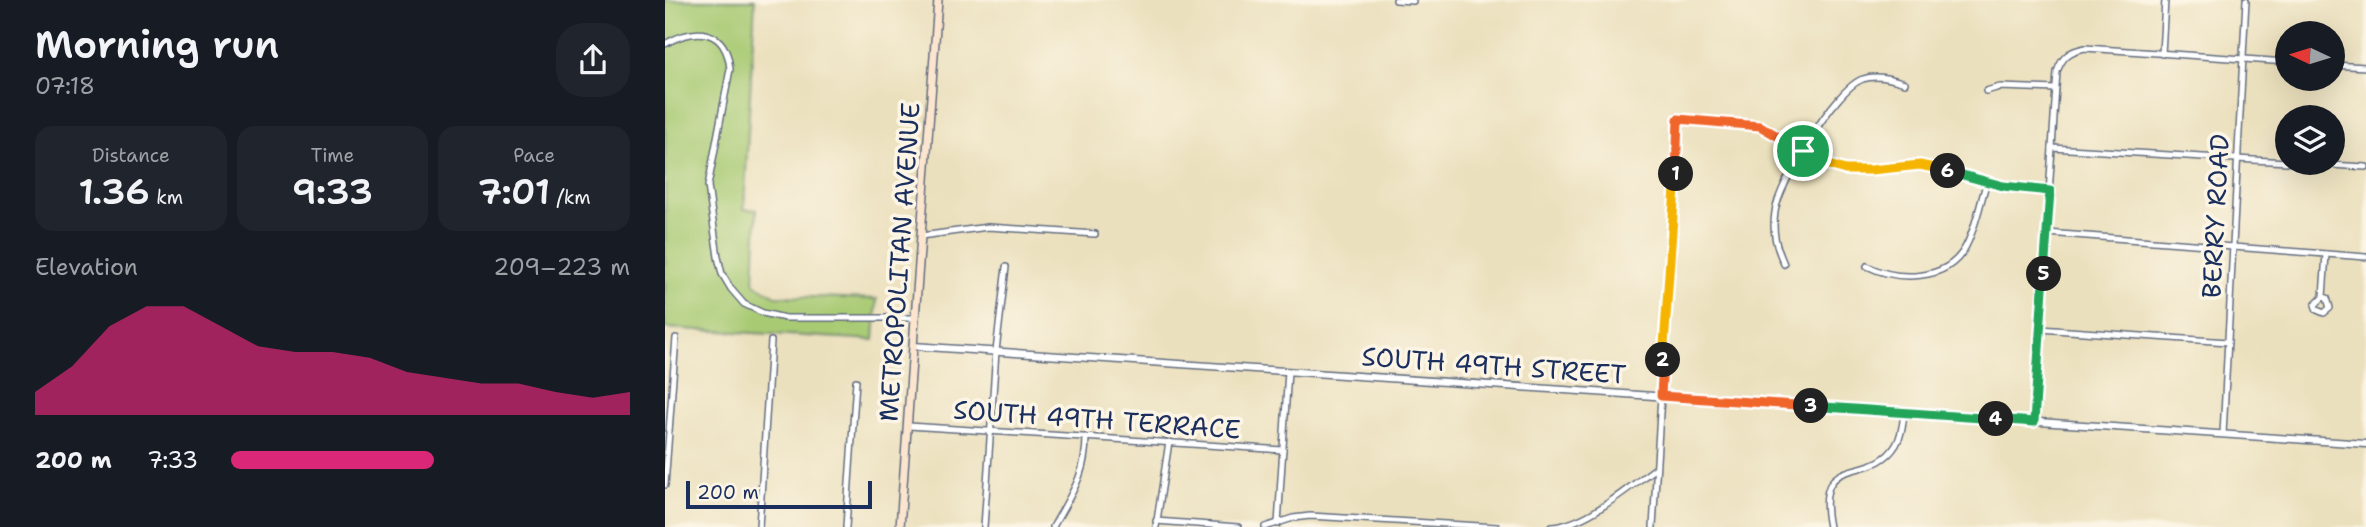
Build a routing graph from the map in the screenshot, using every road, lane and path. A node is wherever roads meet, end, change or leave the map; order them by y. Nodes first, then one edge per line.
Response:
1 (938, 0) edge
2 (1396, 0) edge
3 (2165, 0) edge
4 (2246, 0) edge
5 (1413, 1) edge
6 (665, 44) edge
7 (2162, 54) junction
8 (2242, 58) junction
9 (2275, 61) edge
10 (2345, 66) edge
11 (2366, 67) edge
12 (1905, 83) dead end
13 (2056, 89) junction
14 (1986, 91) dead end
15 (2052, 148) junction
16 (1803, 151) junction
17 (2237, 159) junction
18 (2275, 161) edge
19 (2345, 166) edge
20 (2366, 167) edge
21 (1987, 181) junction
22 (2050, 191) junction
23 (2047, 233) junction
24 (1095, 234) dead end
25 (921, 236) junction
26 (2234, 247) junction
27 (2326, 254) junction
28 (2366, 257) edge
29 (1784, 264) dead end
30 (1867, 266) dead end
31 (1006, 267) dead end
32 (2323, 297) dead end
33 (915, 317) junction
34 (2040, 329) junction
35 (676, 338) dead end
36 (771, 341) dead end
37 (2228, 342) junction
38 (913, 346) junction
39 (996, 351) junction
40 (1288, 371) junction
41 (665, 377) edge
42 (673, 378) junction
43 (856, 381) dead end
44 (1661, 396) junction
45 (1904, 413) junction
46 (2034, 422) junction
47 (909, 426) junction
48 (991, 431) junction
49 (2223, 434) junction
50 (1086, 437) junction
51 (1169, 442) junction
52 (2366, 444) edge
53 (1283, 450) junction
54 (1656, 468) junction
55 (665, 485) edge
56 (1156, 524) edge
57 (1278, 524) junction
58 (759, 527) edge
59 (846, 527) edge
60 (900, 527) edge
61 (984, 527) edge
62 (1053, 527) edge
63 (1238, 527) edge
64 (1265, 527) edge
65 (1497, 527) edge
66 (1551, 527) edge
67 (1653, 527) edge
68 (1829, 527) edge

1 - 25 main road, METROPOLITAN AVENUE
2 - 5 street
3 - 7 street
4 - 8 street, BERRY ROAD
6 - 33 street
7 - 8 street
7 - 13 street
8 - 9 street
8 - 17 street, BERRY ROAD
10 - 11 street
12 - 16 street
13 - 14 street
13 - 15 street
15 - 17 street
15 - 22 street
16 - 21 street
16 - 29 street
16 - 44 street
17 - 18 street
17 - 26 street, BERRY ROAD
19 - 20 street
21 - 22 street
21 - 30 street
22 - 23 street
23 - 26 street
23 - 34 street
24 - 25 street
25 - 33 main road, METROPOLITAN AVENUE
26 - 27 street
26 - 37 street, BERRY ROAD
27 - 28 street
27 - 32 street
31 - 39 street
33 - 38 main road, METROPOLITAN AVENUE
34 - 37 street
34 - 46 street
35 - 42 street
36 - 58 street
37 - 49 street, BERRY ROAD
38 - 39 street, SOUTH 49TH STREET
38 - 47 main road, METROPOLITAN AVENUE
39 - 40 street, SOUTH 49TH STREET
39 - 48 street
40 - 44 street, SOUTH 49TH STREET
40 - 53 street
41 - 42 street
42 - 55 street
43 - 59 street
44 - 45 street, SOUTH 49TH STREET
44 - 54 street
45 - 46 street, SOUTH 49TH STREET
45 - 68 street
46 - 49 street, SOUTH 49TH STREET
47 - 48 street, SOUTH 49TH TERRACE
47 - 60 main road, METROPOLITAN AVENUE
48 - 50 street, SOUTH 49TH TERRACE
48 - 61 street
49 - 52 street, SOUTH 49TH STREET
50 - 51 street, SOUTH 49TH TERRACE
50 - 62 street
51 - 53 street, SOUTH 49TH TERRACE
51 - 56 street
53 - 57 street
54 - 66 street
54 - 67 street
56 - 63 street
57 - 64 street
57 - 65 street

